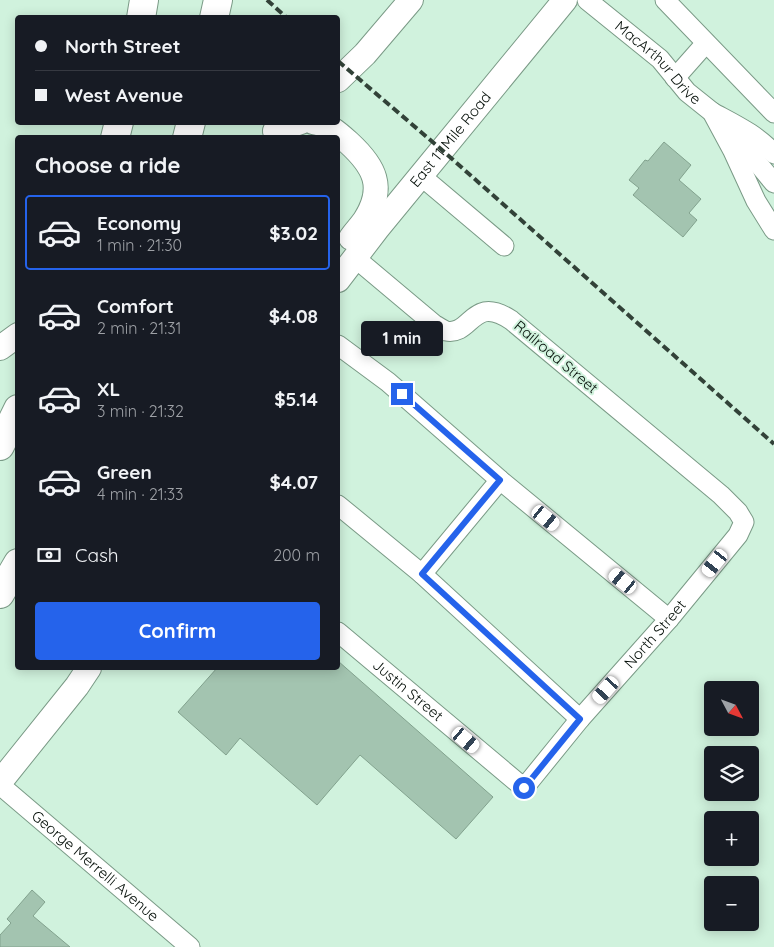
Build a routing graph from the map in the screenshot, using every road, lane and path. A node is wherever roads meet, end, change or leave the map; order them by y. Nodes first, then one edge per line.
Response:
1 (144, 0) edge
2 (218, 0) edge
3 (412, 0) edge
4 (565, 0) edge
5 (588, 0) edge
6 (665, 0) edge
7 (142, 15) edge
8 (215, 15) edge
9 (706, 43) junction
10 (340, 78) edge
11 (675, 78) junction
12 (712, 112) junction
13 (774, 114) edge
14 (292, 125) edge
15 (322, 125) edge
16 (276, 130) edge
17 (722, 130) junction
18 (774, 154) edge
19 (421, 176) junction
20 (774, 183) edge
21 (774, 230) edge
22 (504, 246) dead end
23 (346, 256) edge
24 (340, 274) edge
25 (15, 337) edge
26 (340, 346) edge
27 (0, 348) edge
28 (15, 411) edge
29 (15, 414) edge
30 (0, 432) edge
31 (0, 446) edge
32 (500, 480) junction
33 (340, 507) edge
34 (744, 522) joint
35 (15, 568) edge
36 (422, 574) junction
37 (0, 594) edge
38 (669, 619) junction
39 (340, 634) edge
40 (88, 670) edge
41 (580, 719) junction
42 (0, 784) edge
43 (524, 788) joint
44 (190, 947) edge

1 - 7 highway
2 - 8 highway
3 - 10 main road
4 - 19 main road, East 11 Mile Road
5 - 11 street, MacArthur Drive
6 - 9 street
9 - 11 street
9 - 13 street
11 - 12 street, MacArthur Drive
12 - 17 street, MacArthur Drive
12 - 18 street
14 - 16 main road
15 - 23 main road
17 - 20 street
17 - 21 street, MacArthur Drive
19 - 22 street
19 - 23 main road, East 11 Mile Road
23 - 24 main road, East 11 Mile Road
23 - 34 street, Railroad Street
25 - 27 main road
26 - 32 street
28 - 30 highway
29 - 31 highway
32 - 36 street
32 - 38 street
33 - 36 street
34 - 38 street, North Street
35 - 37 highway
36 - 41 street
38 - 41 street, North Street
39 - 43 street, Justin Street
40 - 42 main road
41 - 43 street, North Street
42 - 44 street, George Merrelli Avenue

